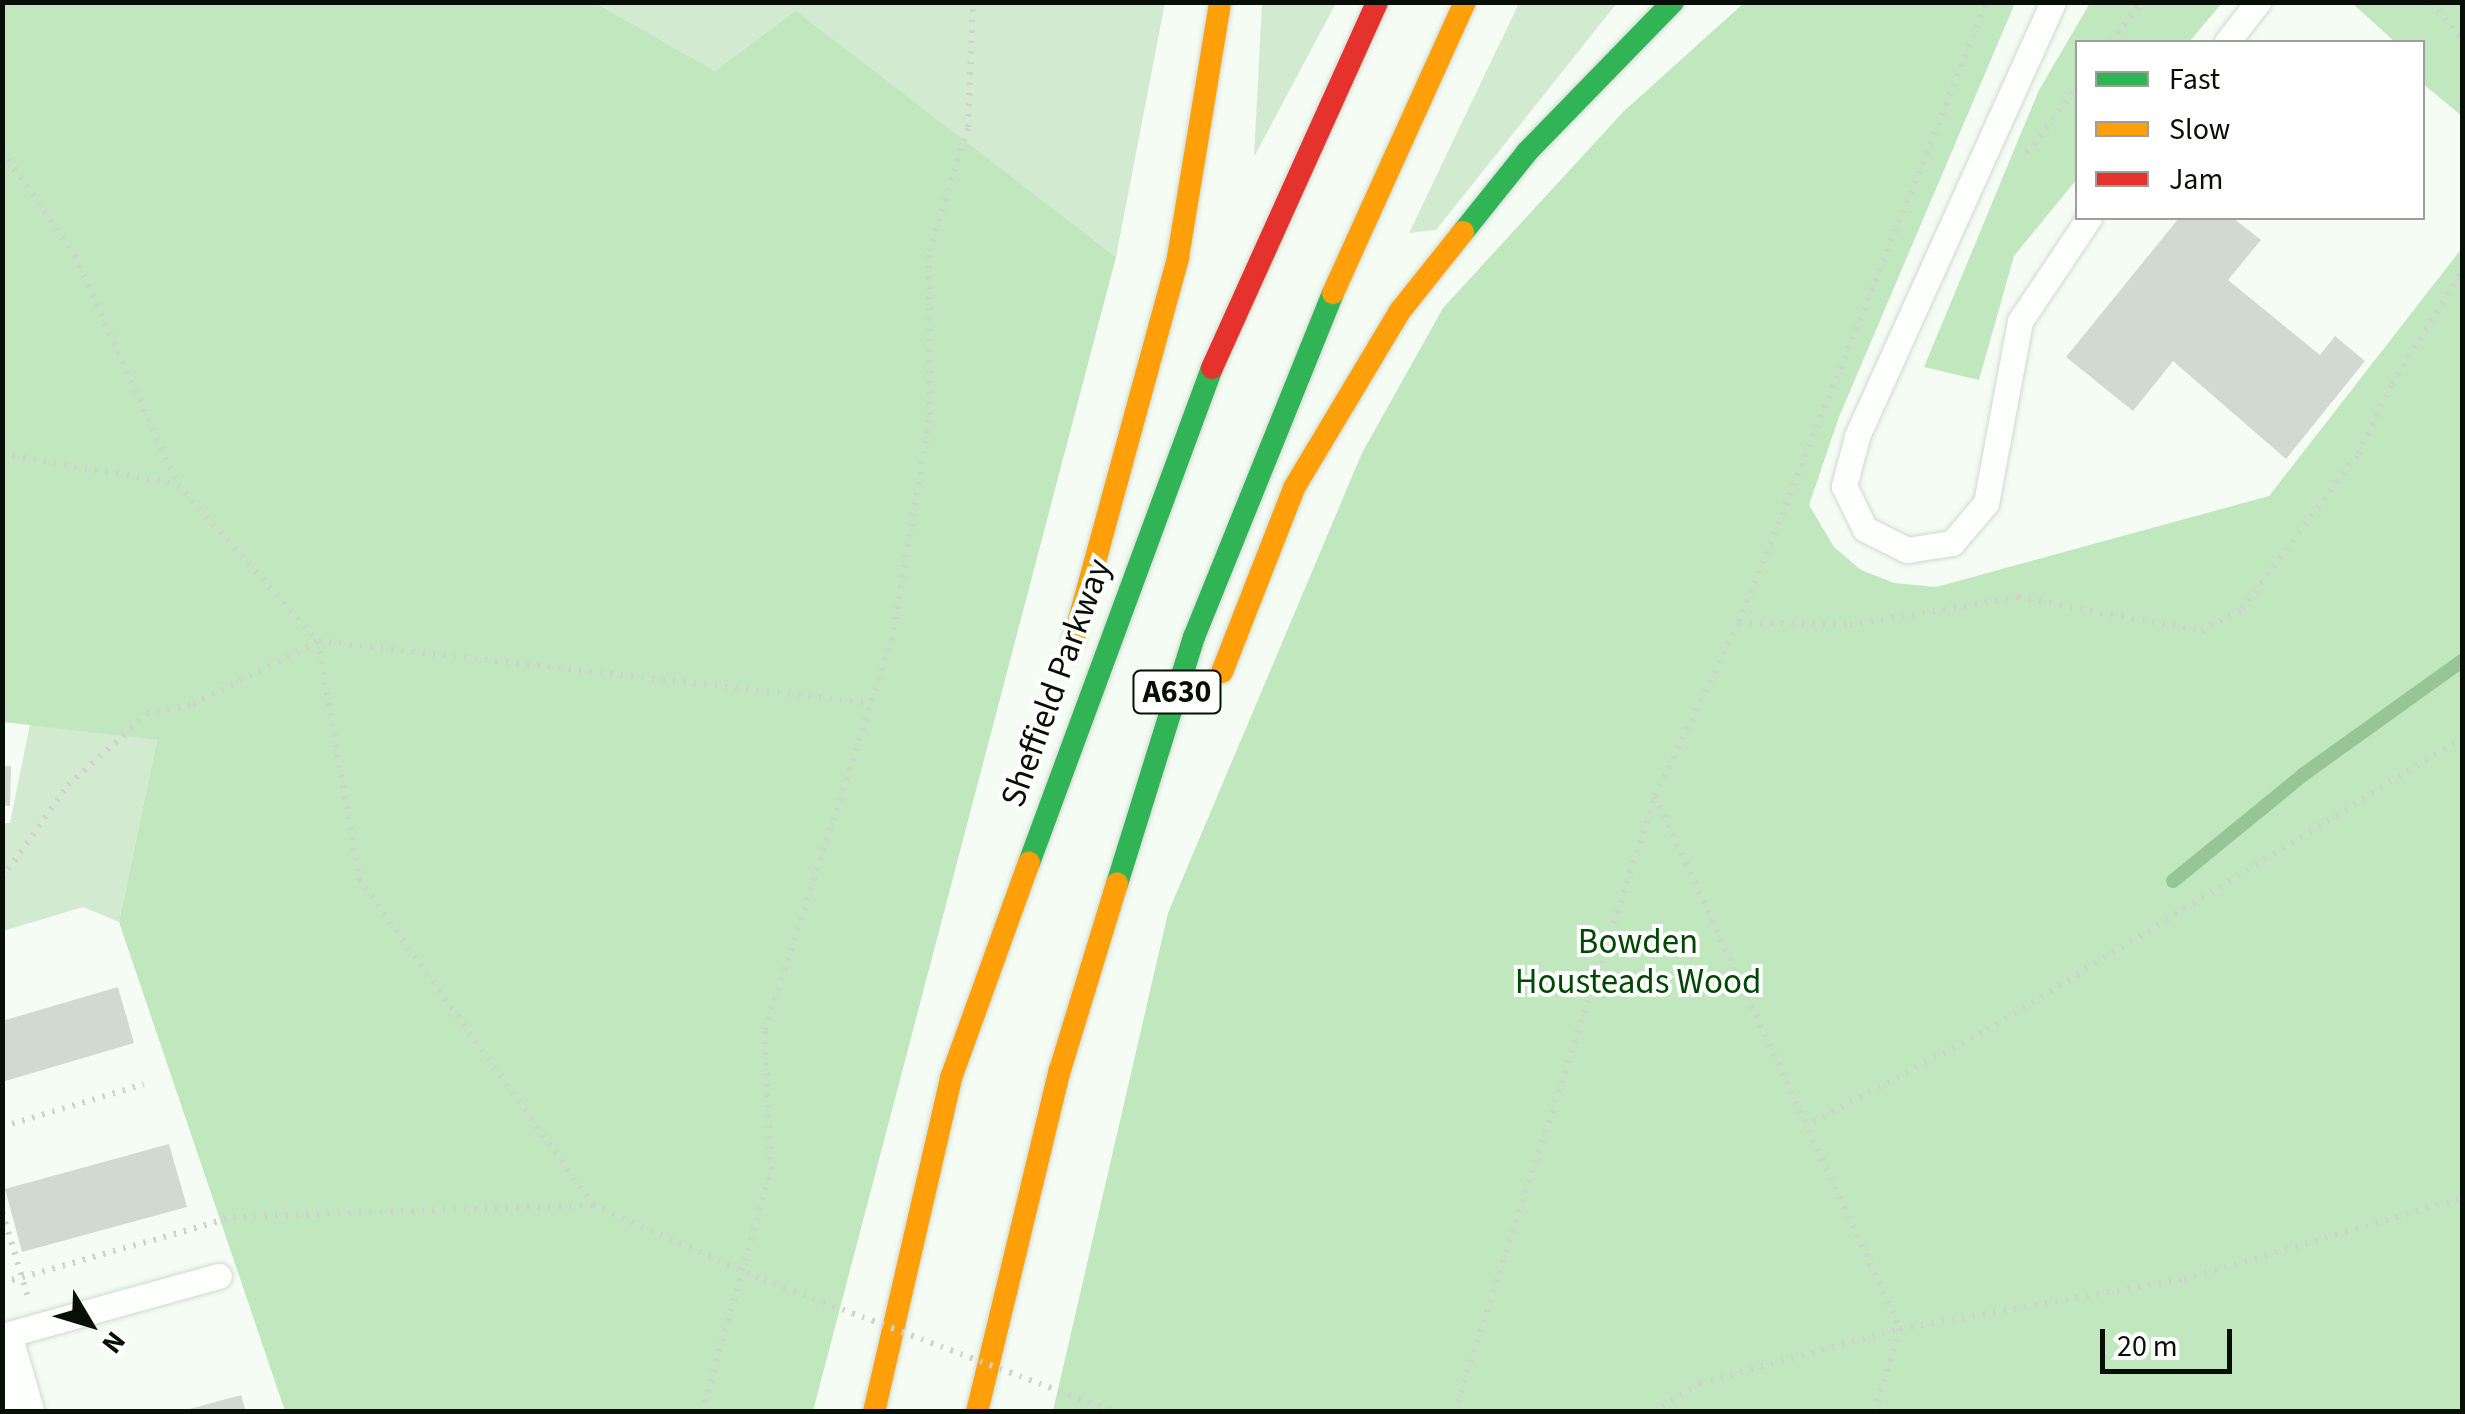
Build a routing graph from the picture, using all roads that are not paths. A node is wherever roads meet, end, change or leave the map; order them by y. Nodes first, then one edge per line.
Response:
1 (1220, 2) edge
2 (1377, 2) edge
3 (1466, 2) edge
4 (1673, 2) edge
5 (2052, 2) edge
6 (2258, 2) edge
7 (2228, 40) edge
8 (2088, 220) edge
9 (1068, 660) dead end
10 (1211, 700) dead end
11 (1041, 755) dead end
12 (1162, 826) dead end
13 (1060, 1070) junction
14 (951, 1078) junction
15 (219, 1276) dead end
16 (2, 1336) edge
17 (2, 1350) edge
18 (20, 1412) edge
19 (874, 1412) edge
20 (977, 1412) edge

1 - 9 highway
2 - 14 highway, Sheffield Parkway / A630
3 - 13 highway, A630
4 - 10 highway
5 - 8 lane
6 - 7 lane
11 - 14 highway
12 - 13 highway
13 - 20 highway, A630
14 - 19 highway, Sheffield Parkway / A630
15 - 16 lane
17 - 18 street

